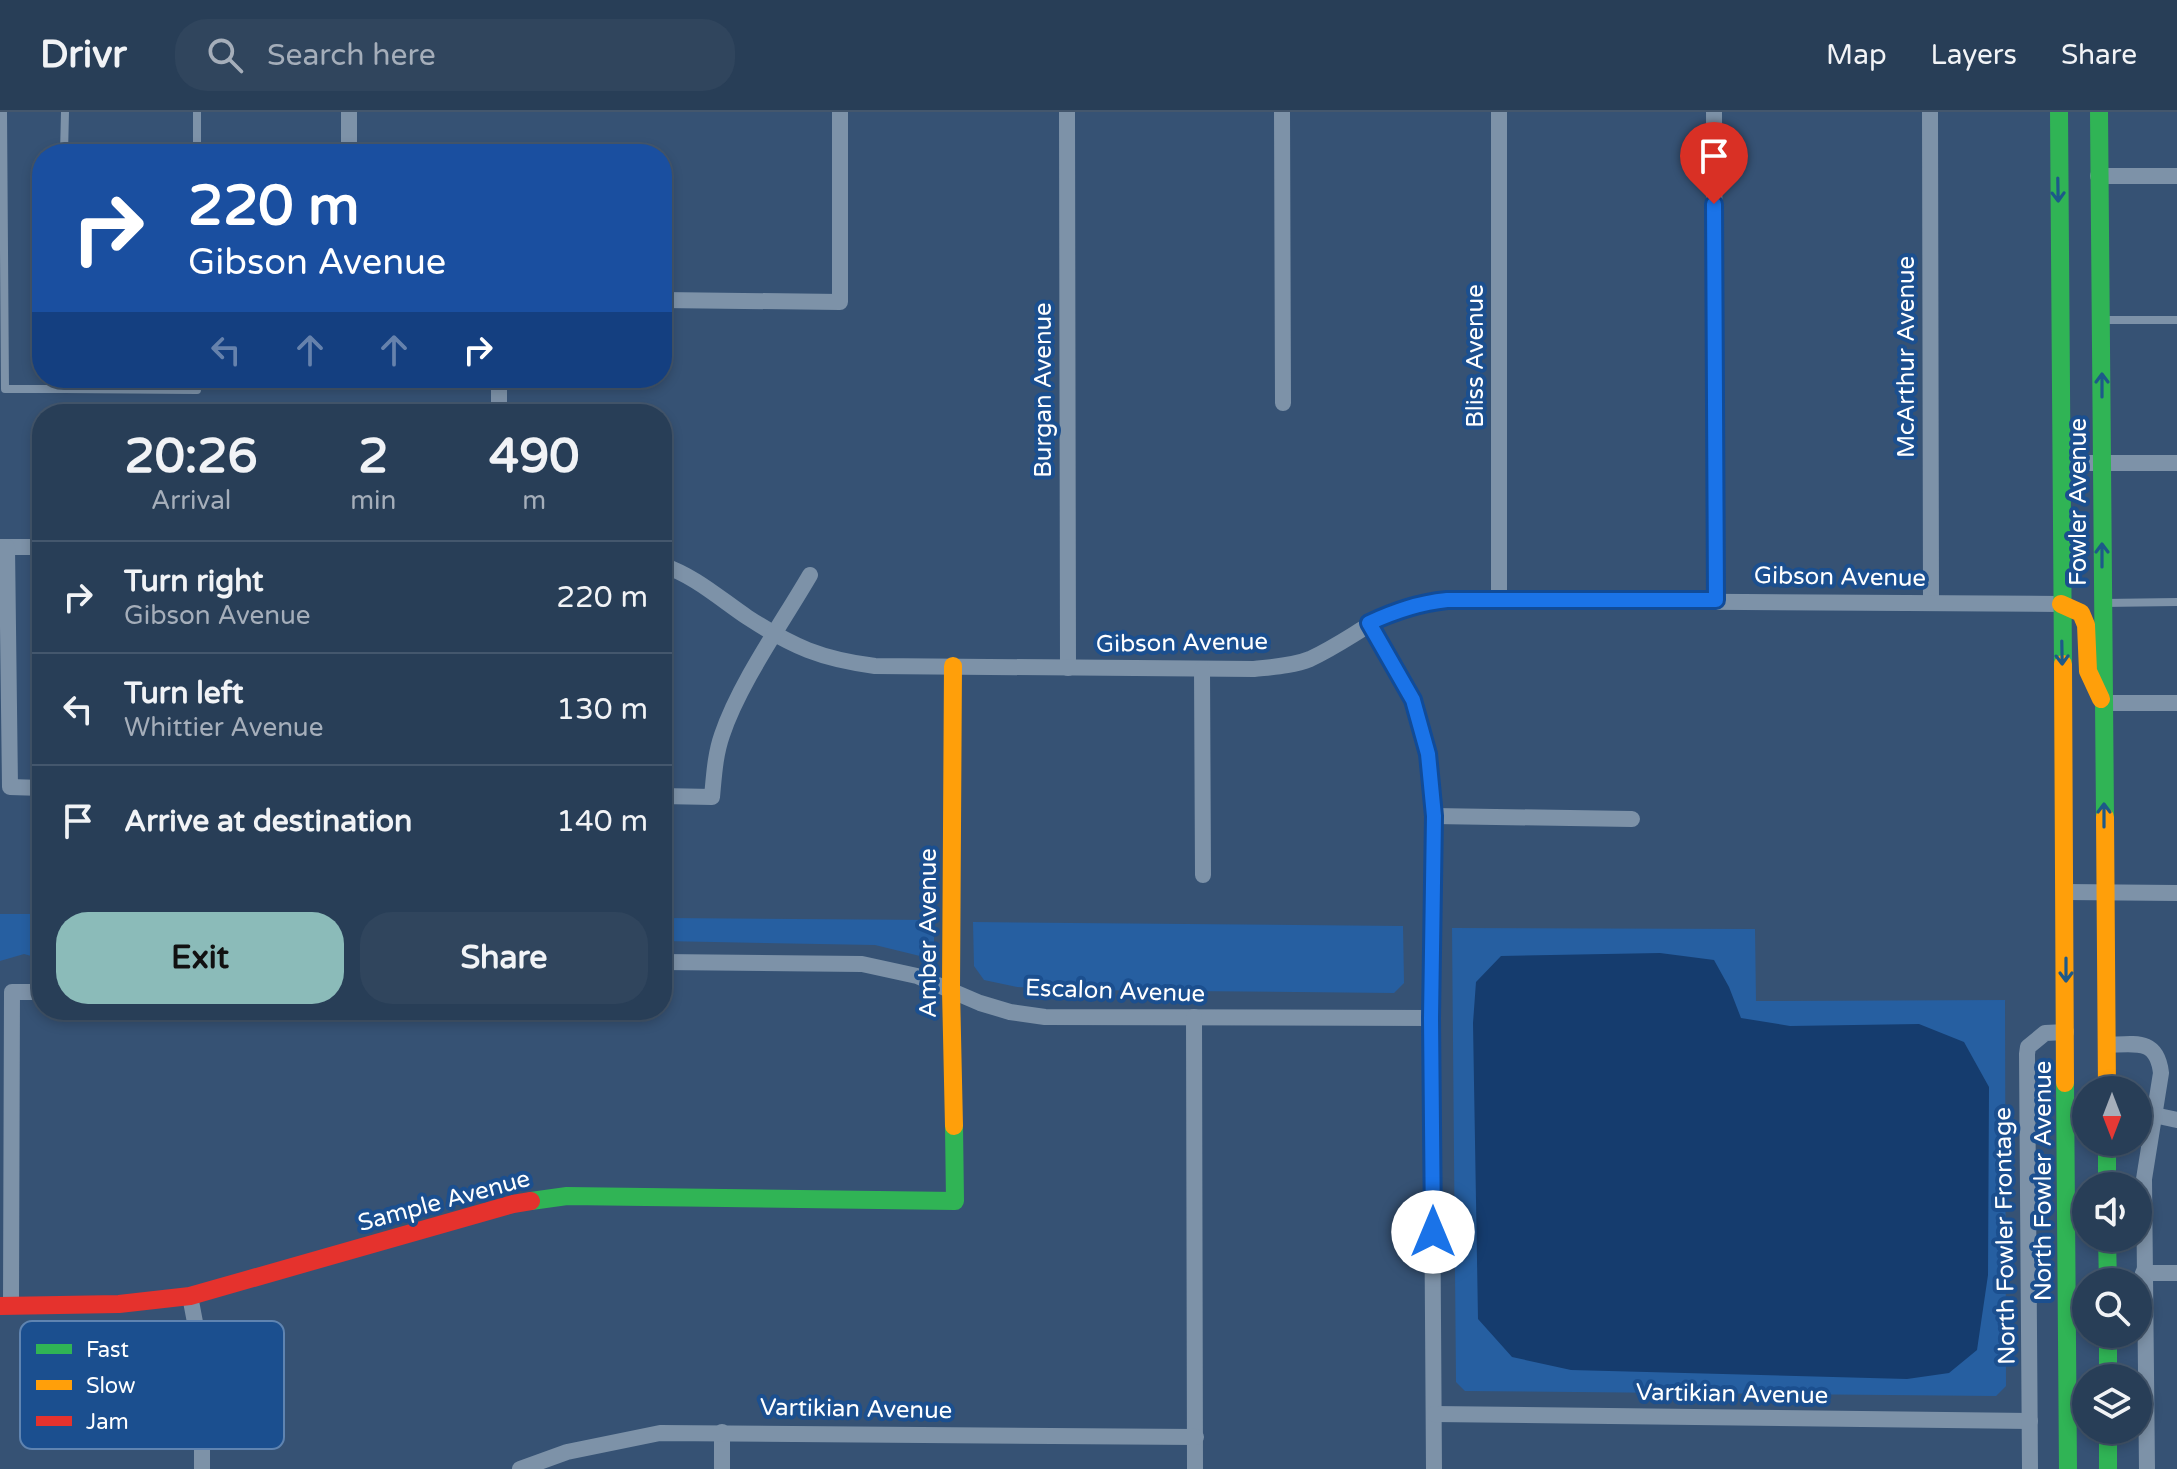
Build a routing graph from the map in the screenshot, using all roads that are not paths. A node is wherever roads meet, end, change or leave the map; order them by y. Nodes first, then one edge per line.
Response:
1 (3, 112) edge
2 (65, 112) edge
3 (197, 112) edge
4 (349, 112) edge
5 (840, 112) edge
6 (1067, 112) edge
7 (1282, 112) edge
8 (1499, 112) edge
9 (1714, 112) edge
10 (1930, 112) edge
11 (2059, 112) edge
12 (2099, 112) edge
13 (64, 144) edge
14 (197, 144) edge
15 (349, 144) edge
16 (2098, 176) junction
17 (2177, 176) edge
18 (672, 300) edge
19 (2101, 320) junction
20 (2177, 320) edge
21 (197, 388) edge
22 (64, 389) joint
23 (1283, 403) dead end
24 (2063, 463) junction
25 (2102, 463) junction
26 (2177, 463) edge
27 (4, 547) edge
28 (32, 547) edge
29 (672, 569) edge
30 (810, 575) dead end
31 (1499, 600) junction
32 (1716, 600) junction
33 (1931, 602) junction
34 (2177, 602) edge
35 (2102, 603) junction
36 (2061, 604) junction
37 (1369, 623) junction
38 (775, 634) junction
39 (953, 666) junction
40 (1068, 668) junction
41 (1202, 669) junction
42 (2104, 703) junction
43 (2177, 703) edge
44 (32, 788) edge
45 (672, 796) edge
46 (1434, 816) junction
47 (1632, 819) dead end
48 (1203, 875) dead end
49 (2065, 892) junction
50 (2105, 893) junction
51 (2177, 893) edge
52 (672, 962) edge
53 (951, 990) junction
54 (32, 992) edge
55 (1194, 1017) junction
56 (1431, 1018) junction
57 (2066, 1032) junction
58 (2107, 1045) junction
59 (2107, 1076) edge
60 (2154, 1115) junction
61 (2177, 1120) edge
62 (955, 1201) joint
63 (2143, 1268) edge
64 (2152, 1273) edge
65 (2177, 1273) edge
66 (190, 1296) junction
67 (6, 1306) edge
68 (195, 1321) edge
69 (2145, 1348) edge
70 (1434, 1414) junction
71 (2030, 1421) junction
72 (722, 1432) junction
73 (1196, 1437) junction
74 (2108, 1444) edge
75 (520, 1469) edge
76 (722, 1469) edge
77 (1195, 1469) edge
78 (1434, 1469) edge
79 (2030, 1469) edge
80 (2068, 1469) edge
81 (2108, 1469) edge
82 (2147, 1469) edge

1 - 22 lane
2 - 13 lane
3 - 14 lane
4 - 15 street
5 - 18 street
6 - 40 street, Burgan Avenue
7 - 23 street
8 - 31 street, Bliss Avenue
9 - 32 street
10 - 33 street, McArthur Avenue
11 -> 24 main road, Fowler Avenue
12 - 16 main road, Fowler Avenue
16 - 17 street
16 - 19 main road, Fowler Avenue
19 - 20 lane
25 -> 19 main road, Fowler Avenue
21 - 22 lane
24 - 25 street
24 - 36 main road, Fowler Avenue
25 - 26 street
35 -> 25 main road, Fowler Avenue
27 - 28 street
27 - 44 street
29 - 38 street, Gibson Avenue
30 - 38 street
31 - 32 street, Gibson Avenue
31 - 37 street, Gibson Avenue
32 - 33 street, Gibson Avenue
33 - 36 street, Gibson Avenue
34 - 35 lane
35 - 42 main road, Fowler Avenue
36 - 42 main road
36 -> 49 main road, Fowler Avenue
37 - 41 street, Gibson Avenue
37 - 46 street
38 - 39 street, Gibson Avenue
38 - 45 street
39 - 40 street, Gibson Avenue
39 - 53 main road, Amber Avenue
40 - 41 street, Gibson Avenue
41 - 48 street
42 - 43 street
50 -> 42 main road, Fowler Avenue
46 - 47 street
46 - 56 street
49 - 50 street
49 -> 57 main road, North Fowler Avenue
50 - 51 street
50 - 58 main road
52 - 53 street, Escalon Avenue
53 - 55 street, Escalon Avenue
53 - 62 main road, Amber Avenue
54 - 67 street
55 - 56 street, Escalon Avenue
55 - 73 street
56 - 70 street
57 - 71 street, North Fowler Frontage
57 - 80 main road, North Fowler Avenue
58 - 59 main road
58 - 60 street
60 - 61 street
60 - 63 street
62 - 66 main road, Sample Avenue
64 - 65 street
66 - 67 main road, Sample Avenue
66 - 68 street
69 - 82 street
70 - 71 street, Vartikian Avenue
70 - 78 street
71 - 79 street, North Fowler Frontage
72 - 73 street, Vartikian Avenue
72 - 75 street, Vartikian Avenue
72 - 76 street
73 - 77 street
74 - 81 main road

